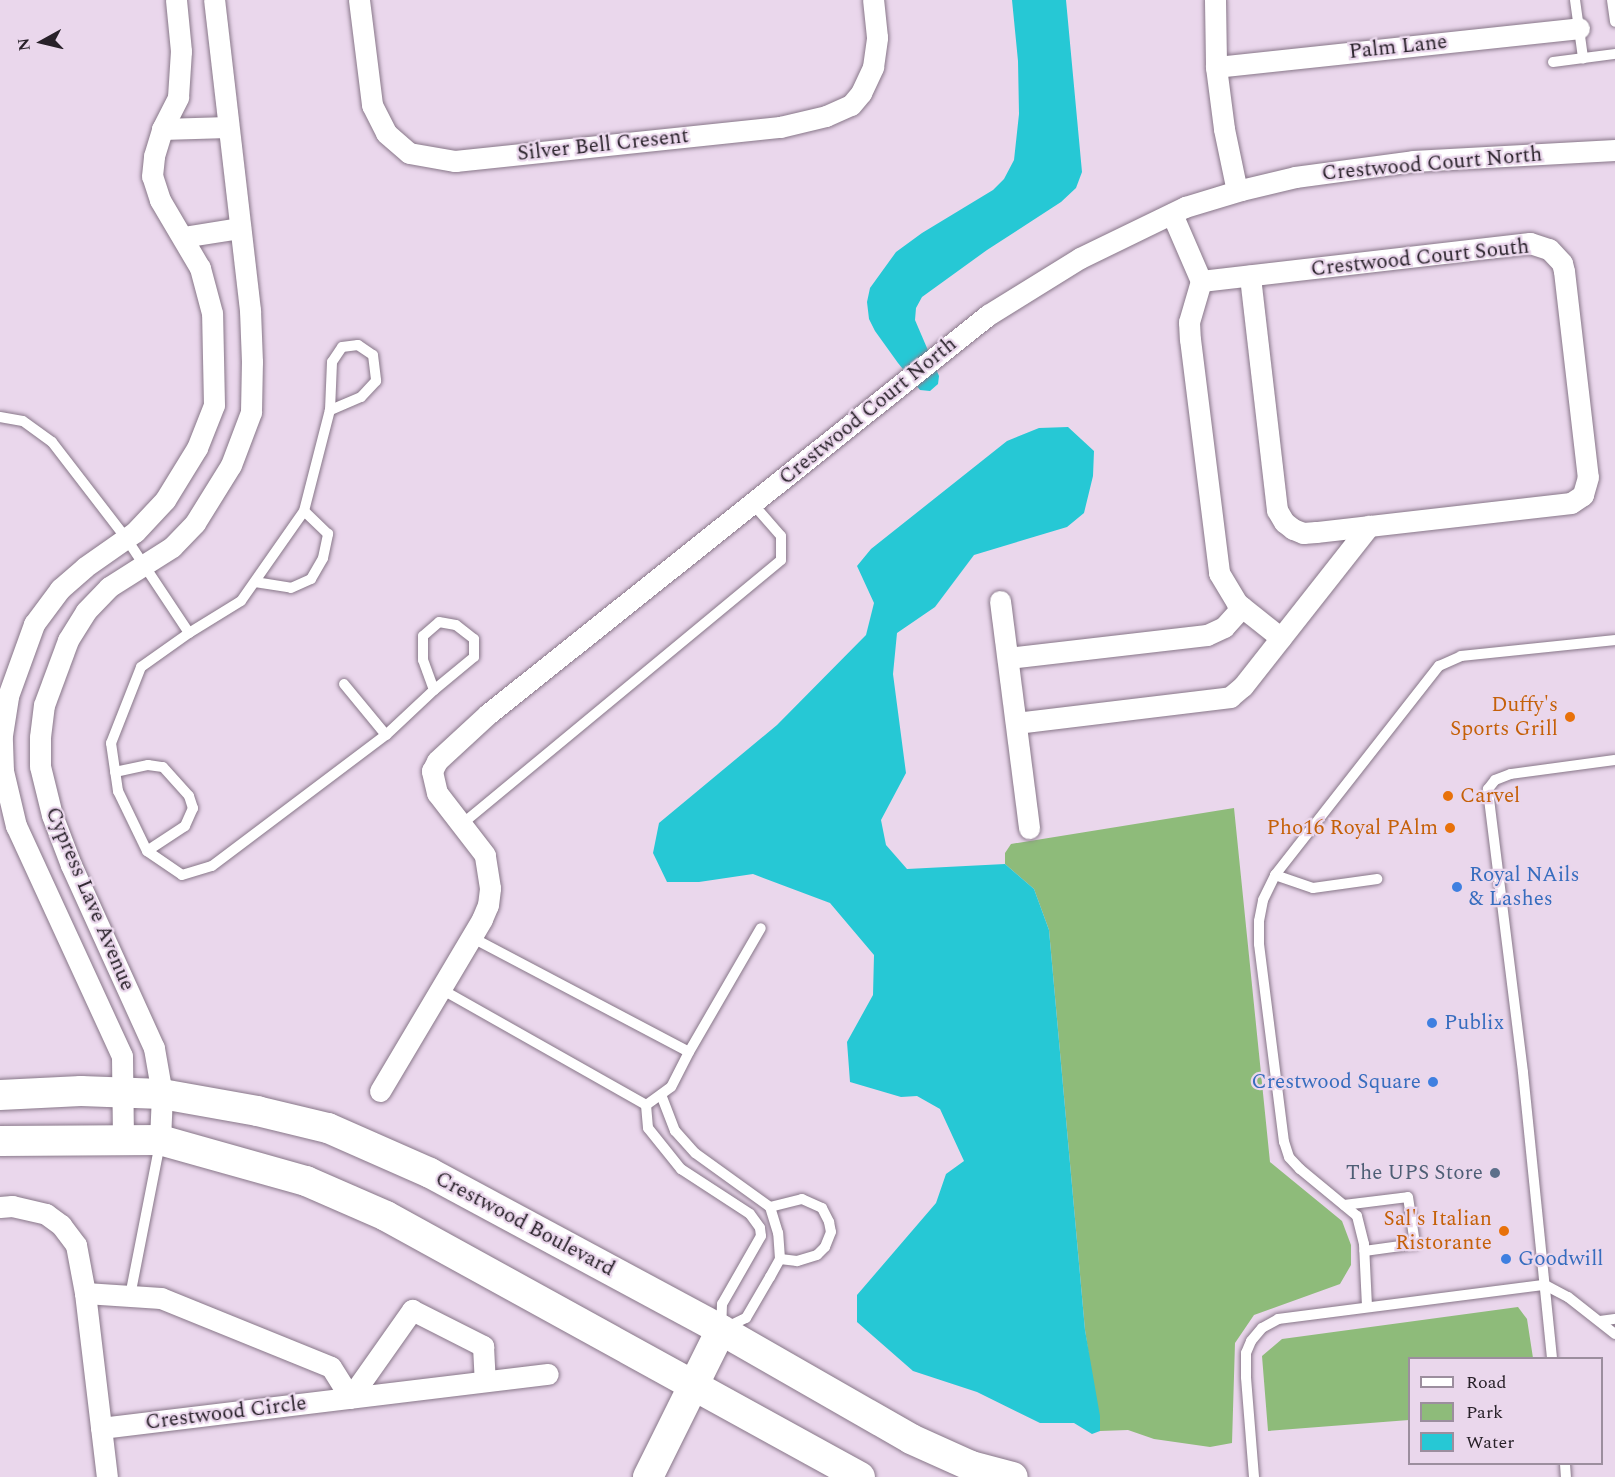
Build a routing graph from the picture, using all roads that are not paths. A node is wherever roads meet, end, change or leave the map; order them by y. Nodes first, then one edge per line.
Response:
1 (176, 0) edge
2 (214, 0) edge
3 (359, 0) edge
4 (873, 0) edge
5 (1215, 0) edge
6 (1575, 0) edge
7 (1612, 0) edge
8 (1615, 22) edge
9 (1579, 28) junction
10 (1615, 54) edge
11 (1583, 58) junction
12 (1553, 62) dead end
13 (1216, 66) junction
14 (228, 127) junction
15 (162, 129) junction
16 (1615, 150) edge
17 (1237, 191) junction
18 (1172, 214) junction
19 (240, 228) junction
20 (183, 237) junction
21 (1250, 276) junction
22 (1201, 281) junction
23 (330, 410) junction
24 (0, 417) edge
25 (753, 504) junction
26 (304, 511) junction
27 (1369, 526) junction
28 (126, 538) junction
29 (143, 564) junction
30 (255, 582) junction
31 (1000, 601) dead end
32 (1242, 607) junction
33 (189, 633) junction
34 (1281, 638) junction
35 (1615, 640) edge
36 (1008, 658) junction
37 (344, 684) dead end
38 (434, 690) junction
39 (1016, 723) junction
40 (386, 735) junction
41 (1615, 760) edge
42 (1593, 764) junction
43 (1615, 765) edge
44 (115, 772) junction
45 (462, 824) junction
46 (1029, 828) dead end
47 (147, 851) junction
48 (1275, 875) junction
49 (1377, 879) dead end
50 (761, 928) dead end
51 (471, 937) junction
52 (441, 989) junction
53 (689, 1052) junction
54 (380, 1090) dead end
55 (124, 1093) junction
56 (162, 1094) junction
57 (0, 1095) edge
58 (661, 1095) junction
59 (646, 1105) junction
60 (123, 1139) junction
61 (160, 1140) junction
62 (0, 1142) edge
63 (692, 1149) junction
64 (676, 1162) junction
65 (1344, 1205) junction
66 (0, 1207) edge
67 (770, 1207) junction
68 (1364, 1251) junction
69 (780, 1259) junction
70 (1545, 1285) junction
71 (85, 1293) junction
72 (130, 1296) junction
73 (1367, 1306) junction
74 (1615, 1319) edge
75 (1600, 1321) junction
76 (721, 1330) junction
77 (1615, 1334) edge
78 (1552, 1357) edge
79 (548, 1374) dead end
80 (485, 1381) junction
81 (693, 1387) junction
82 (350, 1398) junction
83 (101, 1428) junction
84 (107, 1477) edge
85 (648, 1477) edge
86 (860, 1477) edge
87 (1013, 1477) edge
88 (1254, 1477) edge

1 - 15 street, Cypress Lave Avenue
2 - 14 street, Cypress Lave Avenue
3 - 4 street, Silver Bell Cresent
5 - 13 street
6 - 9 lane
7 - 8 lane
9 - 11 lane
9 - 13 street, Palm Lane
10 - 11 lane
11 - 12 lane
13 - 17 street
14 - 15 street
14 - 19 street, Cypress Lave Avenue
15 - 20 street, Cypress Lave Avenue
16 - 17 street, Crestwood Court North
17 - 18 street, Crestwood Court North
18 - 22 street
18 - 25 street, Crestwood Court North
19 - 20 street
19 - 29 street, Cypress Lave Avenue
20 - 28 street, Cypress Lave Avenue
21 - 22 street, Crestwood Court South
21 - 27 street, Crestwood Court South
21 - 27 street, Crestwood Court South
22 - 32 street
23 - 23 lane
23 - 26 lane
24 - 28 lane
25 - 45 street, Crestwood Court North
25 - 45 lane
26 - 30 lane
26 - 30 lane
27 - 34 street
28 - 29 lane
28 - 55 street, Cypress Lave Avenue
29 - 33 lane
29 - 56 street, Cypress Lave Avenue
30 - 33 lane
31 - 36 street
32 - 34 street
32 - 36 street
33 - 44 lane
34 - 39 street
35 - 48 lane
36 - 39 street
37 - 40 lane
38 - 38 lane
38 - 40 lane
39 - 46 street
40 - 47 lane
41 - 42 lane
42 - 43 lane
42 - 70 lane
44 - 47 lane
44 - 47 lane
45 - 51 street, Crestwood Court North
48 - 49 lane
48 - 65 lane
50 - 53 lane
51 - 52 street, Crestwood Court North
51 - 53 lane
52 - 54 street, Crestwood Court North
52 - 59 lane
53 - 58 lane
55 - 56 main road, Crestwood Boulevard
55 - 57 main road, Crestwood Boulevard
55 - 60 street, Cypress Lave Avenue
56 - 61 street, Cypress Lave Avenue
56 - 76 main road, Crestwood Boulevard
58 - 59 lane
58 - 63 lane
59 - 64 lane
60 - 61 main road
60 - 62 main road
61 - 72 lane
61 - 81 main road
63 - 64 lane
63 - 67 lane
64 - 76 lane
65 - 68 lane
65 - 68 lane
66 - 71 street
67 - 69 lane
67 - 69 lane
68 - 73 lane
69 - 76 lane
70 - 73 lane
70 - 75 lane
70 - 78 lane
71 - 72 street
71 - 83 street
72 - 82 street
73 - 88 lane
74 - 75 lane
75 - 77 lane
76 - 81 main road
76 - 87 main road, Crestwood Boulevard
79 - 80 street, Crestwood Circle
80 - 82 street, Crestwood Circle
80 - 82 street
81 - 85 main road
81 - 86 main road
82 - 83 street, Crestwood Circle
83 - 84 street

